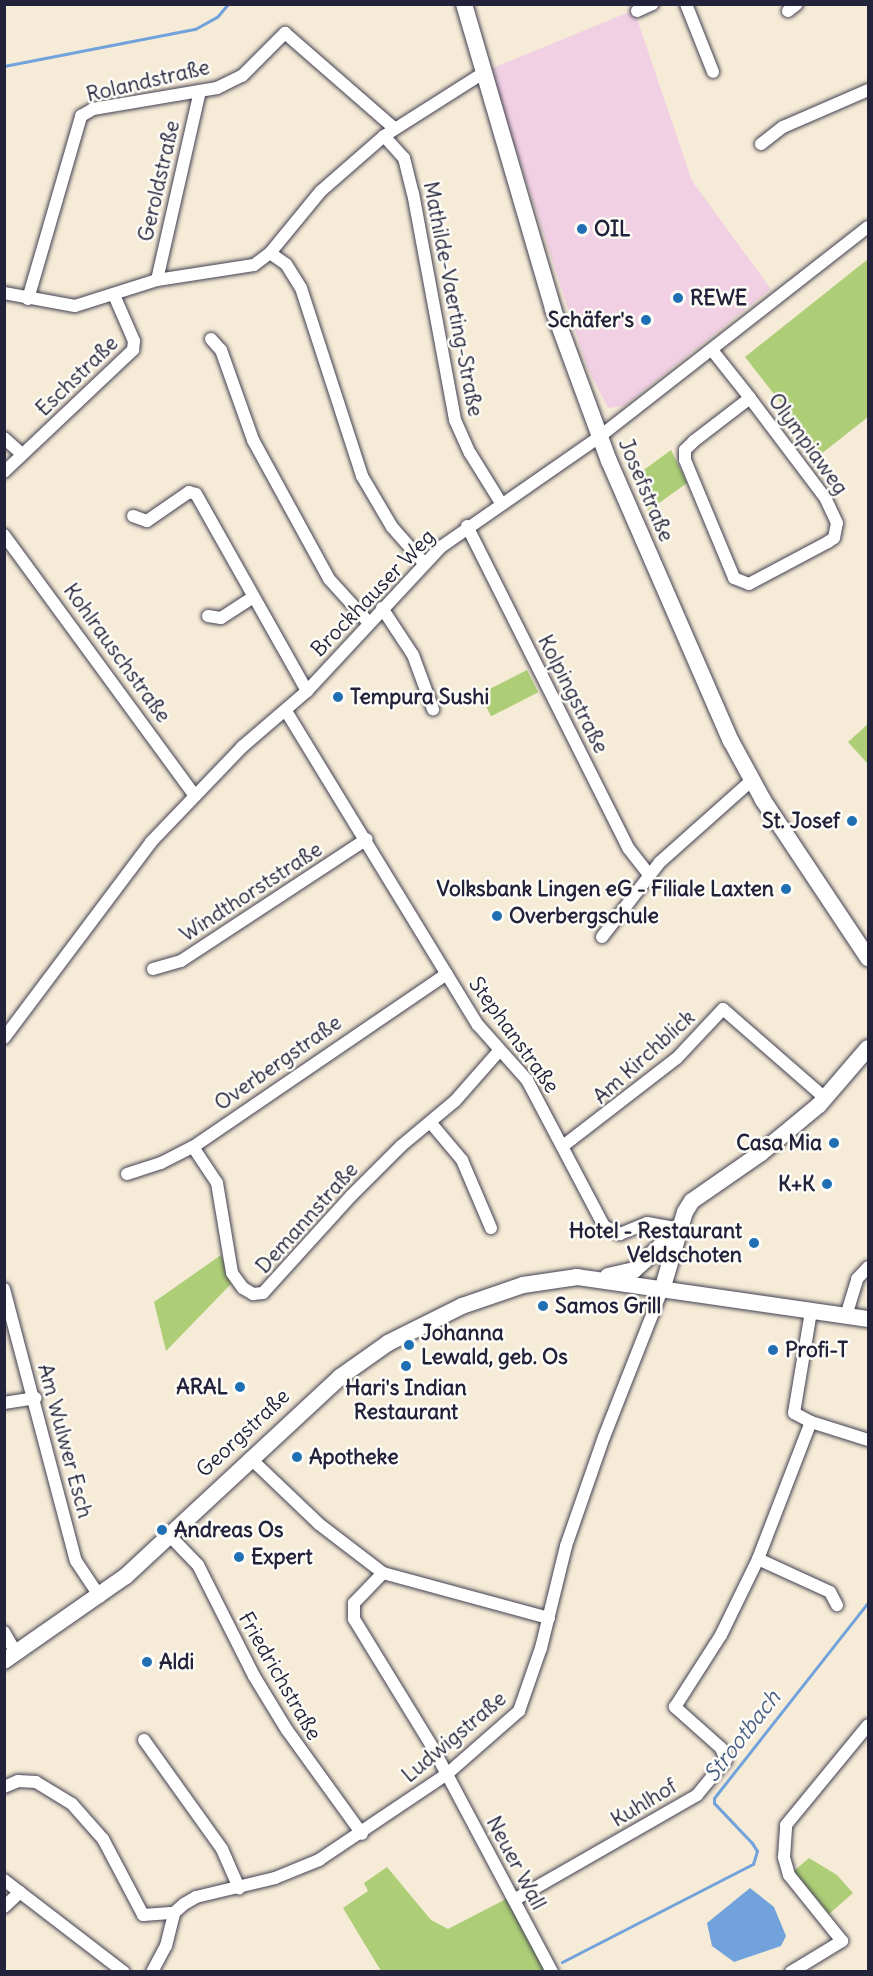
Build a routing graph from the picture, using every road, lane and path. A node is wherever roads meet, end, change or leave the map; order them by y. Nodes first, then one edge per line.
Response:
1 (464, 4) edge
2 (652, 4) edge
3 (686, 4) edge
4 (637, 11) dead end
5 (485, 72) junction
6 (713, 72) dead end
7 (868, 90) edge
8 (200, 91) junction
9 (394, 128) junction
10 (384, 136) junction
11 (761, 144) dead end
12 (868, 227) edge
13 (270, 253) junction
14 (157, 280) junction
15 (4, 293) edge
16 (114, 295) junction
17 (28, 299) junction
18 (211, 339) dead end
19 (712, 351) junction
20 (750, 398) junction
21 (599, 437) junction
22 (4, 438) edge
23 (22, 454) junction
24 (4, 472) edge
25 (501, 503) junction
26 (133, 516) dead end
27 (467, 526) junction
28 (4, 535) edge
29 (423, 563) junction
30 (252, 598) junction
31 (382, 608) junction
32 (208, 616) dead end
33 (369, 623) junction
34 (308, 691) junction
35 (433, 709) dead end
36 (286, 711) junction
37 (752, 780) junction
38 (195, 796) junction
39 (367, 839) junction
40 (649, 875) junction
41 (602, 937) dead end
42 (868, 958) edge
43 (153, 969) dead end
44 (447, 974) junction
45 (4, 1038) edge
46 (868, 1048) edge
47 (499, 1051) junction
48 (825, 1098) junction
49 (430, 1122) junction
50 (563, 1146) junction
51 (193, 1147) junction
52 (127, 1174) dead end
53 (491, 1228) dead end
54 (680, 1229) junction
55 (868, 1267) edge
56 (594, 1278) junction
57 (662, 1290) junction
58 (5, 1295) edge
59 (811, 1311) junction
60 (846, 1316) junction
61 (868, 1319) edge
62 (36, 1398) junction
63 (4, 1403) edge
64 (811, 1422) junction
65 (868, 1440) edge
66 (250, 1458) junction
67 (169, 1535) junction
68 (758, 1559) junction
69 (383, 1574) junction
70 (100, 1597) junction
71 (837, 1605) dead end
72 (549, 1618) junction
73 (4, 1632) edge
74 (10, 1657) edge
75 (868, 1725) edge
76 (144, 1740) dead end
77 (447, 1774) junction
78 (4, 1787) edge
79 (362, 1834) junction
80 (4, 1880) edge
81 (239, 1888) junction
82 (20, 1892) junction
83 (514, 1900) junction
84 (4, 1907) edge
85 (174, 1913) junction
86 (124, 1971) edge
87 (152, 1971) edge
88 (552, 1971) edge
89 (791, 1971) edge

1 - 5 main road, Josefstraße
2 - 4 street
3 - 6 street
5 - 9 street
5 - 21 main road, Josefstraße
7 - 11 street
8 - 9 street, Rolandstraße
8 - 14 street, Geroldstraße
8 - 17 street, Rolandstraße
9 - 10 street
10 - 13 street
10 - 25 street, Mathilde-Vaerting-Straße
12 - 19 street, Brockhauser Weg
13 - 14 street
13 - 29 street
14 - 16 street
15 - 17 street
16 - 17 street
16 - 23 street, Eschstraße
18 - 33 street
19 - 20 street, Olympiaweg
19 - 21 street, Brockhauser Weg
20 - 20 street, Olympiaweg
21 - 25 street, Brockhauser Weg
21 - 37 main road, Josefstraße
22 - 23 street
23 - 24 street, Eschstraße
25 - 27 street, Brockhauser Weg
26 - 30 street
27 - 29 street, Brockhauser Weg
27 - 40 street, Kolpingstraße
28 - 38 street, Kohlrauschstraße
29 - 31 street, Brockhauser Weg
30 - 32 street
30 - 34 street
31 - 33 street, Brockhauser Weg
31 - 35 street
33 - 34 street, Brockhauser Weg
34 - 36 street, Brockhauser Weg
36 - 38 street, Brockhauser Weg
36 - 39 street, Stephanstraße
37 - 40 street
37 - 42 main road, Josefstraße
38 - 45 street, Brockhauser Weg
39 - 43 street, Windthorststraße
39 - 44 street, Stephanstraße
40 - 41 street
44 - 47 street, Stephanstraße
44 - 51 street, Overbergstraße
46 - 48 main road
47 - 49 street, Demannstraße
47 - 50 street, Stephanstraße
48 - 50 street, Am Kirchblick
48 - 54 main road
49 - 51 street, Demannstraße
49 - 53 street
50 - 54 street, Stephanstraße
51 - 52 street, Overbergstraße
54 - 56 main road
54 - 57 main road
55 - 60 street
56 - 57 main road
56 - 66 main road, Georgstraße
57 - 59 main road
57 - 72 street, Ludwigstraße
58 - 62 street, Am Wulwer Esch
59 - 60 main road
59 - 64 street
60 - 61 main road
62 - 63 street
62 - 70 street, Am Wulwer Esch
64 - 65 street
64 - 68 street, Kuhlhof
66 - 67 main road, Georgstraße
66 - 69 street
67 - 70 main road, Georgstraße
67 - 79 street, Friedrichstraße
68 - 71 street
68 - 83 street, Kuhlhof
69 - 72 street
69 - 77 street, Neuer Wall
70 - 74 main road, Georgstraße
72 - 77 street, Ludwigstraße
73 - 74 street
75 - 89 street
76 - 81 street
77 - 79 street, Ludwigstraße
77 - 83 street, Neuer Wall
78 - 85 street
79 - 81 street, Ludwigstraße
80 - 82 street
81 - 85 street, Ludwigstraße
82 - 84 street
82 - 86 street
83 - 88 street, Neuer Wall
85 - 87 street

